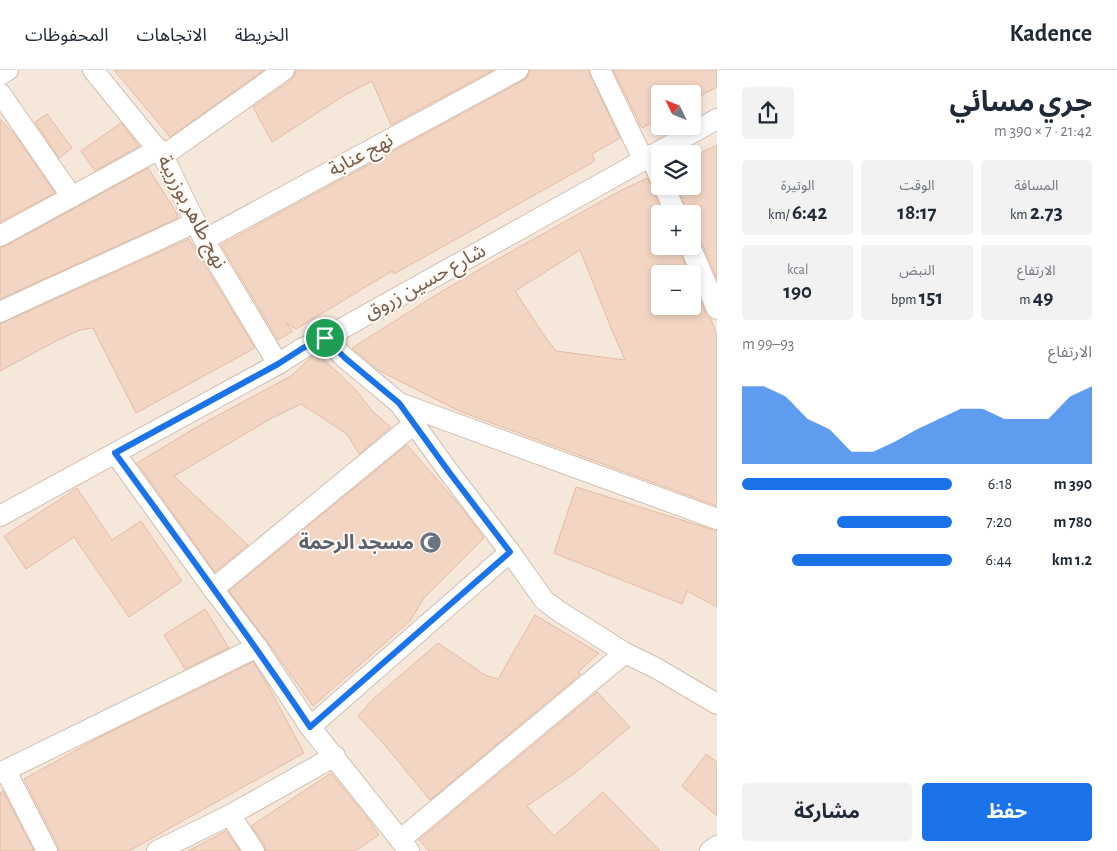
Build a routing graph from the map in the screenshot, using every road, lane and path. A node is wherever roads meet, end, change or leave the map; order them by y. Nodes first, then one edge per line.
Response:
1 (8, 70) edge
2 (284, 70) edge
3 (518, 70) edge
4 (600, 70) edge
5 (101, 73) edge
6 (0, 75) edge
7 (0, 93) edge
8 (717, 119) edge
9 (161, 153) junction
10 (646, 157) junction
11 (651, 164) edge
12 (72, 197) junction
13 (196, 222) junction
14 (0, 236) edge
15 (204, 240) junction
16 (694, 255) edge
17 (717, 308) edge
18 (0, 312) edge
19 (325, 338) junction
20 (278, 364) junction
21 (399, 403) junction
22 (414, 424) junction
23 (115, 453) junction
24 (0, 516) edge
25 (717, 519) edge
26 (510, 552) junction
27 (213, 589) junction
28 (257, 647) junction
29 (625, 653) junction
30 (717, 704) edge
31 (310, 727) junction
32 (335, 756) junction
33 (3, 772) edge
34 (230, 816) junction
35 (404, 845) edge
36 (717, 846) edge
37 (48, 851) edge
38 (157, 851) edge
39 (254, 851) edge
40 (710, 851) edge

1 - 6 street
2 - 9 street
3 - 15 street, نهج عنابة
4 - 10 street
5 - 9 street, نهج طاهر بوزريبة
7 - 12 street
8 - 10 street, شارع حسين زروق
9 - 12 street
9 - 13 street, نهج طاهر بوزريبة
10 - 11 street
10 - 19 street, شارع حسين زروق
12 - 14 street
13 - 15 street, نهج طاهر بوزريبة
13 - 18 street
15 - 20 street, نهج طاهر بوزريبة
16 - 17 street
19 - 20 street, شارع حسين زروق
19 - 21 street
20 - 23 street, شارع حسين زروق
21 - 22 street
21 - 25 street
22 - 26 street
22 - 27 street
23 - 24 street, شارع حسين زروق
23 - 27 street
26 - 29 street
26 - 31 street
27 - 28 street
28 - 31 street
28 - 33 street
29 - 30 street
29 - 35 street
31 - 32 street
32 - 34 street
32 - 35 street
33 - 37 street
34 - 38 street
34 - 39 street
36 - 40 street

